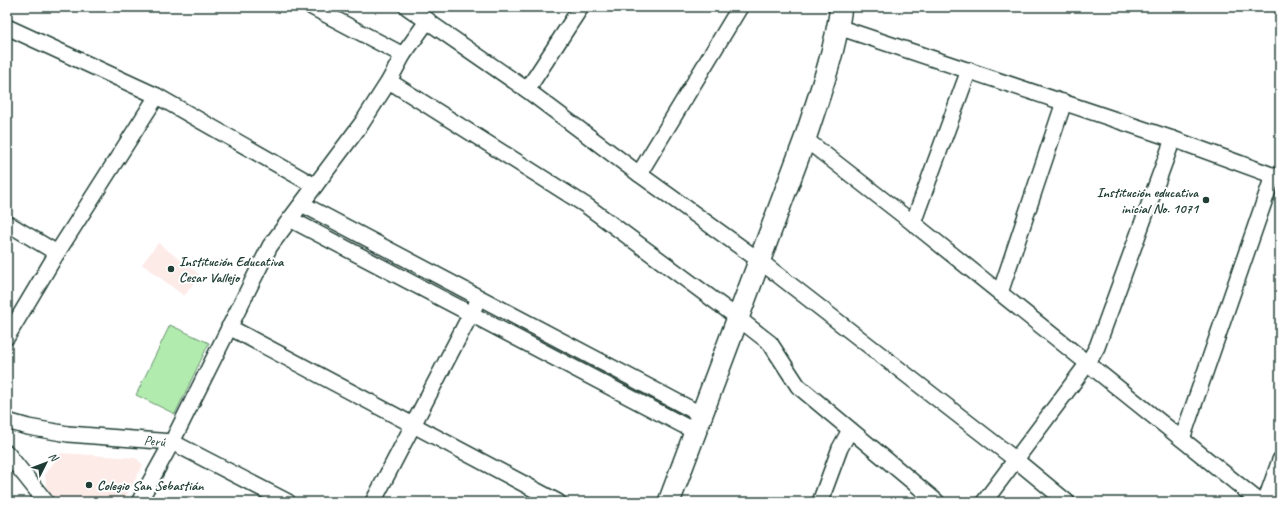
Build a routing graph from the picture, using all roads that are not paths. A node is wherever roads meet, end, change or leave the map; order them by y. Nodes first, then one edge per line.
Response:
1 (312, 7) edge
2 (407, 7) edge
3 (581, 7) edge
4 (740, 7) edge
5 (840, 17) edge
6 (428, 20) junction
7 (7, 27) edge
8 (403, 55) junction
9 (969, 70) junction
10 (389, 81) junction
11 (527, 90) junction
12 (157, 96) junction
13 (1064, 102) junction
14 (806, 139) junction
15 (1173, 139) junction
16 (639, 174) junction
17 (1277, 177) edge
18 (315, 186) junction
19 (302, 204) junction
20 (290, 218) junction
21 (7, 223) edge
22 (913, 223) junction
23 (57, 253) junction
24 (760, 261) junction
25 (1000, 293) junction
26 (479, 297) junction
27 (471, 313) junction
28 (738, 318) junction
29 (230, 327) junction
30 (7, 337) edge
31 (1088, 363) junction
32 (7, 421) edge
33 (699, 423) junction
34 (413, 425) junction
35 (850, 430) junction
36 (1182, 439) junction
37 (172, 442) junction
38 (7, 453) edge
39 (1016, 460) junction
40 (1280, 460) edge
41 (46, 502) edge
42 (139, 502) edge
43 (288, 502) edge
44 (373, 502) edge
45 (558, 502) edge
46 (669, 502) edge
47 (820, 502) edge
48 (937, 502) edge
49 (984, 502) edge
50 (1067, 502) edge
51 (1260, 502) edge
52 (1265, 502) edge

1 - 8 street
2 - 6 street
3 - 11 street
4 - 16 street
5 - 9 street
5 - 14 street
6 - 8 street
6 - 11 street
7 - 12 street
8 - 10 street
9 - 13 street
9 - 22 street
10 - 18 street
10 - 28 street
11 - 16 street
12 - 18 street
12 - 23 street
13 - 15 street
13 - 25 street
14 - 22 street
14 - 24 street
15 - 17 street
15 - 31 street
16 - 24 street
17 - 36 street
18 - 19 street
19 - 20 street
19 - 26 street
20 - 27 street
20 - 29 street
21 - 23 street
22 - 25 street
23 - 30 street
24 - 28 street
24 - 39 street
25 - 31 street
26 - 27 street
26 - 33 street
27 - 33 street
27 - 34 street
28 - 33 street
28 - 35 street
29 - 34 street
29 - 37 street
31 - 36 street
31 - 39 street
32 - 37 street, Perú
33 - 46 street
34 - 44 street
34 - 45 street
35 - 47 street
35 - 48 street
36 - 51 street
37 - 42 street
37 - 43 street, Perú
38 - 41 street
39 - 49 street
39 - 50 street
40 - 52 street

